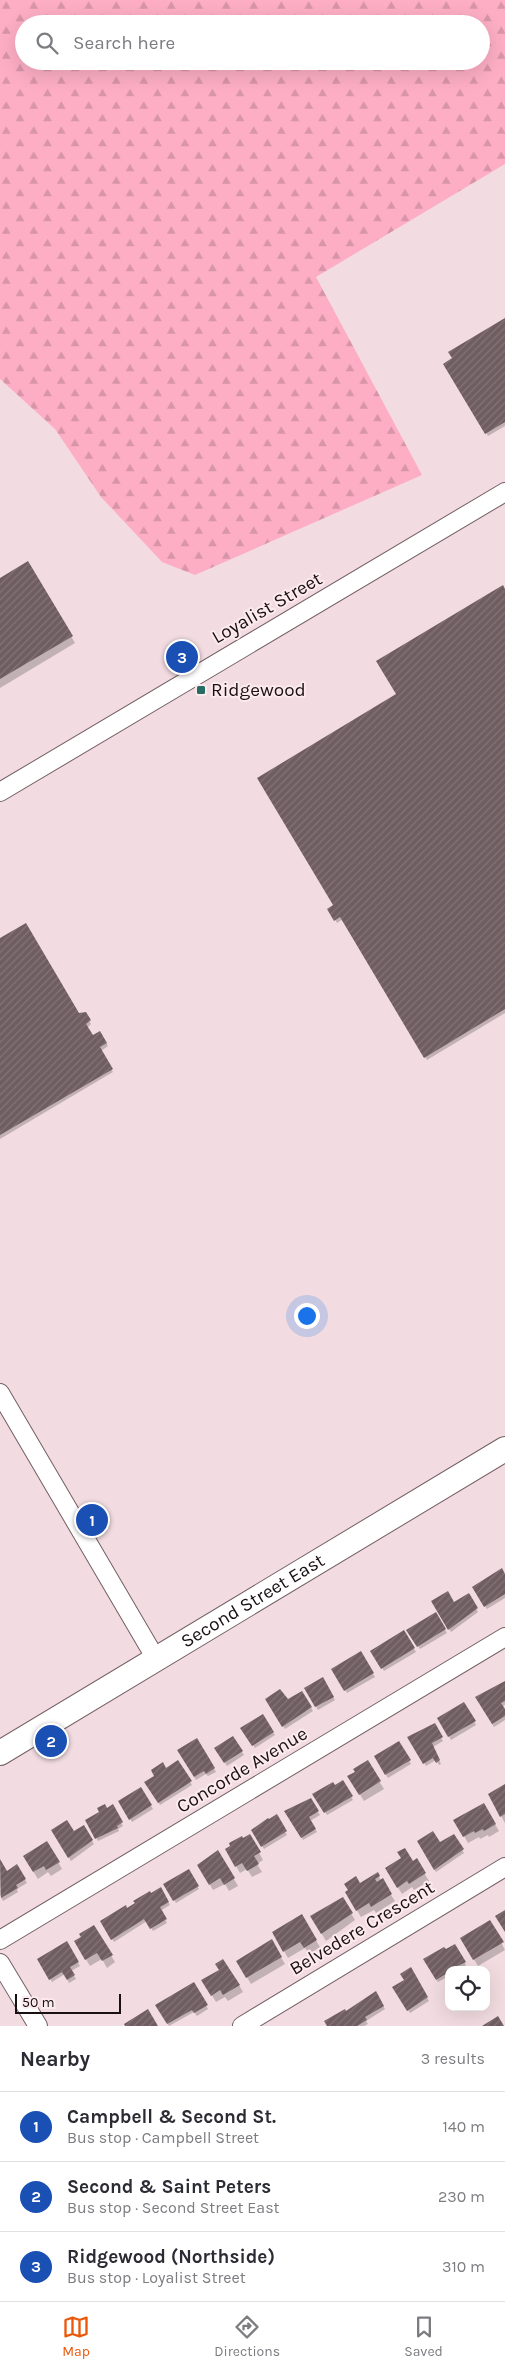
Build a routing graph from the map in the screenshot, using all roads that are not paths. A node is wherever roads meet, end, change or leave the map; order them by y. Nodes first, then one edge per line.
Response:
1 (505, 492) edge
2 (0, 792) edge
3 (0, 1393) edge
4 (505, 1449) edge
5 (505, 1637) edge
6 (156, 1659) junction
7 (0, 1753) edge
8 (505, 1866) edge
9 (0, 1940) edge
10 (0, 1963) edge
11 (38, 2026) edge
12 (242, 2026) edge

1 - 2 street, Loyalist Street
3 - 6 street
4 - 6 main road, Second Street East
5 - 9 street, Concorde Avenue
6 - 7 main road, Second Street East
8 - 12 street, Belvedere Crescent
10 - 11 street

